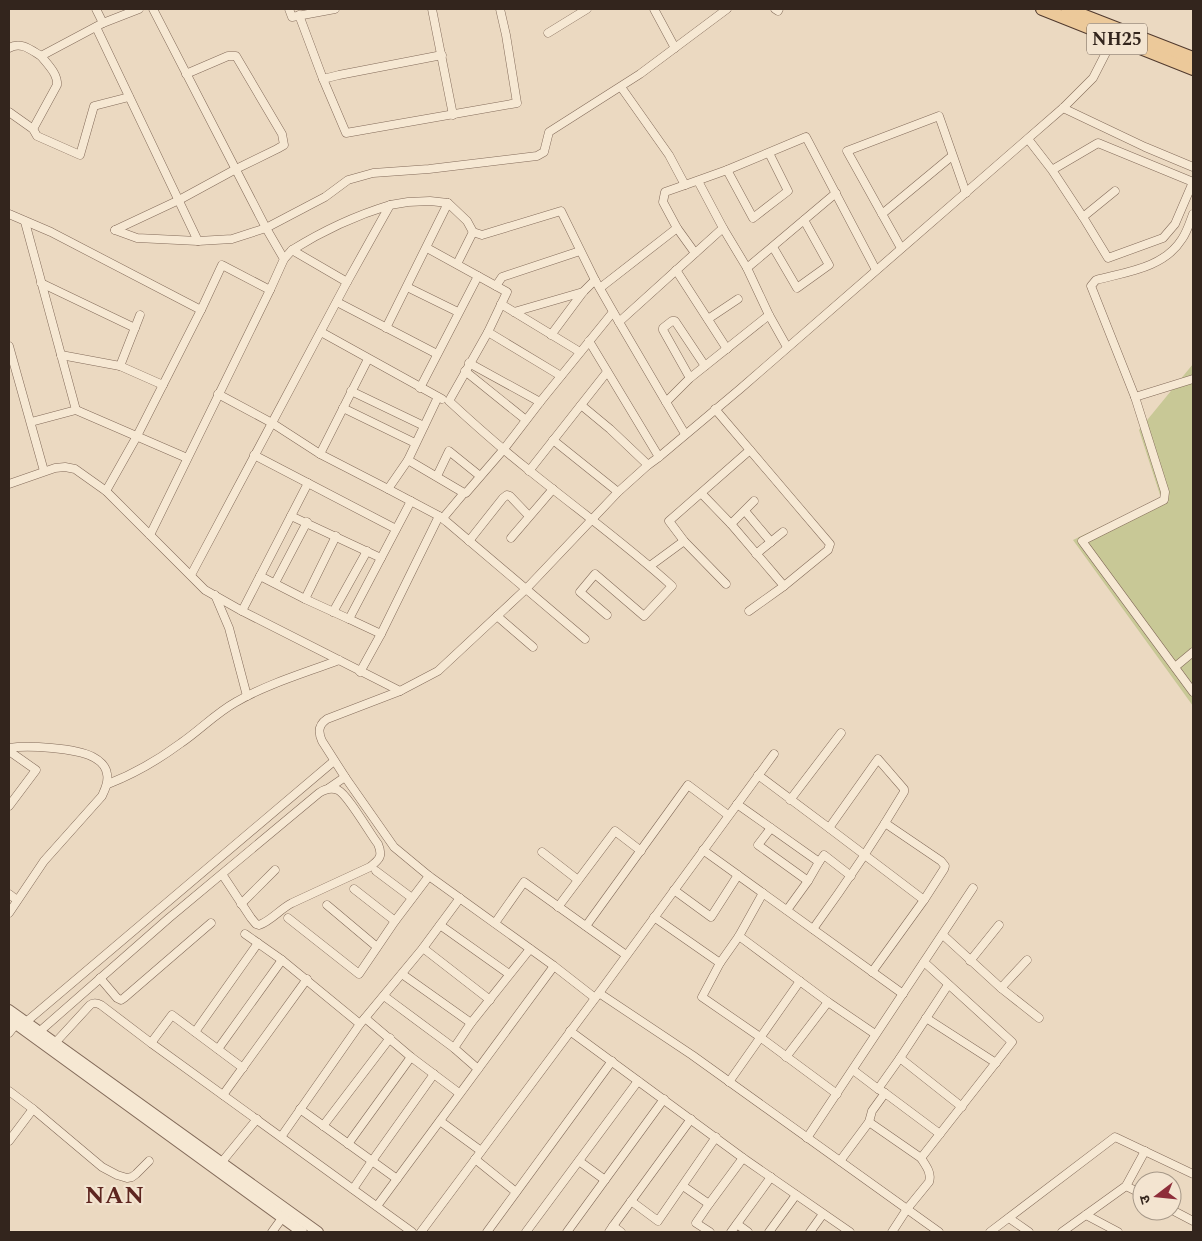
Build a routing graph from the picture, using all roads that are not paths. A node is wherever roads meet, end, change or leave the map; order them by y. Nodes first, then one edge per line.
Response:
1 (96, 9) edge
2 (139, 9) edge
3 (156, 9) edge
4 (289, 9) edge
5 (335, 9) edge
6 (432, 9) edge
7 (500, 9) edge
8 (587, 9) edge
9 (654, 9) edge
10 (727, 9) edge
11 (776, 9) edge
12 (779, 9) edge
13 (1042, 9) edge
14 (1067, 9) edge
15 (299, 15) junction
16 (103, 23) junction
17 (96, 27) junction
18 (548, 33) dead end
19 (1116, 33) junction
20 (9, 48) edge
21 (675, 48) junction
22 (442, 55) junction
23 (41, 56) junction
24 (1193, 58) edge
25 (1193, 69) edge
26 (186, 74) junction
27 (323, 79) junction
28 (621, 87) junction
29 (129, 97) junction
30 (1063, 108) junction
31 (9, 112) edge
32 (453, 114) junction
33 (33, 129) junction
34 (1028, 139) junction
35 (769, 153) junction
36 (952, 156) junction
37 (1193, 167) edge
38 (236, 168) junction
39 (727, 170) junction
40 (1052, 170) junction
41 (698, 181) junction
42 (685, 185) junction
43 (1115, 191) dead end
44 (836, 193) junction
45 (966, 193) junction
46 (179, 200) junction
47 (448, 203) junction
48 (390, 205) junction
49 (9, 214) edge
50 (882, 214) junction
51 (1193, 214) edge
52 (1083, 217) junction
53 (804, 220) junction
54 (25, 222) junction
55 (678, 228) junction
56 (723, 228) junction
57 (267, 229) junction
58 (473, 232) junction
59 (198, 241) junction
60 (773, 247) junction
61 (427, 248) junction
62 (901, 248) junction
63 (292, 250) junction
64 (580, 251) junction
65 (695, 253) junction
66 (284, 259) junction
67 (457, 264) junction
68 (747, 268) junction
69 (676, 270) junction
70 (876, 270) junction
71 (478, 276) junction
72 (595, 280) junction
73 (347, 282) junction
74 (41, 284) junction
75 (407, 286) junction
76 (496, 286) junction
77 (600, 288) junction
78 (270, 290) junction
79 (583, 292) junction
80 (738, 298) dead end
81 (337, 302) junction
82 (501, 304) junction
83 (201, 310) junction
84 (458, 312) junction
85 (514, 312) junction
86 (614, 312) junction
87 (140, 315) dead end
88 (769, 315) junction
89 (708, 318) junction
90 (619, 322) junction
91 (135, 328) junction
92 (386, 328) junction
93 (321, 332) junction
94 (488, 332) junction
95 (551, 335) junction
96 (589, 341) junction
97 (9, 346) edge
98 (787, 347) junction
99 (727, 349) junction
100 (580, 352) junction
101 (437, 354) junction
102 (61, 355) junction
103 (368, 359) junction
104 (469, 363) junction
105 (120, 366) junction
106 (705, 366) junction
107 (465, 371) junction
108 (607, 372) junction
109 (561, 376) junction
110 (690, 378) junction
111 (1193, 379) edge
112 (163, 385) junction
113 (420, 388) junction
114 (351, 391) junction
115 (218, 394) junction
116 (438, 397) junction
117 (1134, 397) junction
118 (449, 401) junction
119 (540, 402) junction
120 (666, 402) junction
121 (581, 405) junction
122 (343, 408) junction
123 (715, 409) junction
124 (76, 410) junction
125 (526, 420) junction
126 (31, 422) junction
127 (272, 423) junction
128 (424, 426) junction
129 (685, 434) junction
130 (137, 436) junction
131 (553, 440) junction
132 (416, 443) junction
133 (504, 449) junction
134 (750, 450) junction
135 (320, 454) junction
136 (254, 455) junction
137 (659, 457) junction
138 (187, 458) junction
139 (408, 460) junction
140 (648, 465) junction
141 (44, 470) junction
142 (529, 470) junction
143 (437, 476) junction
144 (480, 476) junction
145 (308, 483) junction
146 (9, 484) edge
147 (388, 488) junction
148 (553, 489) junction
149 (106, 491) junction
150 (618, 492) junction
151 (464, 493) junction
152 (702, 494) junction
153 (411, 501) junction
154 (754, 501) dead end
155 (745, 511) junction
156 (291, 516) junction
157 (529, 516) junction
158 (441, 517) junction
159 (593, 520) junction
160 (307, 522) junction
161 (731, 524) junction
162 (396, 529) junction
163 (782, 532) dead end
164 (150, 535) junction
165 (336, 536) junction
166 (511, 538) dead end
167 (469, 541) junction
168 (684, 541) junction
169 (771, 542) junction
170 (367, 551) junction
171 (756, 554) junction
172 (381, 558) junction
173 (650, 566) junction
174 (191, 576) junction
175 (260, 576) junction
176 (275, 583) junction
177 (726, 584) dead end
178 (784, 586) junction
179 (526, 589) junction
180 (215, 595) junction
181 (305, 599) junction
182 (242, 611) junction
183 (750, 611) dead end
184 (334, 612) junction
185 (607, 615) dead end
186 (497, 616) junction
187 (349, 619) junction
188 (381, 634) junction
189 (585, 640) dead end
190 (533, 647) dead end
191 (1193, 652) edge
192 (339, 660) junction
193 (1175, 667) junction
194 (360, 672) junction
195 (400, 692) junction
196 (1193, 692) edge
197 (247, 696) junction
198 (841, 733) dead end
199 (9, 750) edge
200 (774, 754) dead end
201 (334, 761) junction
202 (758, 775) junction
203 (345, 778) junction
204 (108, 784) junction
205 (329, 788) junction
206 (790, 800) junction
207 (737, 804) junction
208 (9, 806) edge
209 (728, 815) junction
210 (885, 824) junction
211 (770, 828) junction
212 (829, 828) junction
213 (641, 850) junction
214 (703, 850) junction
215 (542, 852) dead end
216 (865, 855) junction
217 (819, 862) junction
218 (276, 870) dead end
219 (376, 871) dead end
220 (222, 874) junction
221 (738, 875) junction
222 (428, 876) junction
223 (851, 876) junction
224 (578, 880) junction
225 (808, 881) junction
226 (973, 888) dead end
227 (354, 889) dead end
228 (674, 890) junction
229 (763, 893) junction
230 (9, 894) edge
231 (412, 898) junction
232 (460, 898) junction
233 (17, 900) junction
234 (924, 900) junction
235 (241, 904) junction
236 (327, 905) dead end
237 (558, 907) junction
238 (787, 910) junction
239 (9, 913) edge
240 (654, 917) junction
241 (288, 918) dead end
242 (395, 921) junction
243 (211, 923) dead end
244 (495, 924) junction
245 (440, 925) junction
246 (999, 925) dead end
247 (586, 926) junction
248 (813, 929) junction
249 (245, 934) dead end
250 (943, 935) junction
251 (740, 936) junction
252 (258, 943) junction
253 (377, 947) junction
254 (423, 948) junction
255 (530, 948) junction
256 (626, 955) junction
257 (282, 960) junction
258 (1027, 960) dead end
259 (970, 961) junction
260 (924, 962) junction
261 (720, 963) junction
262 (554, 966) junction
263 (872, 972) junction
264 (402, 974) junction
265 (509, 974) junction
266 (100, 978) junction
267 (307, 979) junction
268 (800, 980) junction
269 (948, 985) junction
270 (1001, 988) junction
271 (903, 994) junction
272 (384, 996) junction
273 (597, 996) junction
274 (490, 1000) junction
275 (828, 1002) junction
276 (9, 1010) edge
277 (926, 1018) junction
278 (1039, 1018) dead end
279 (363, 1021) junction
280 (17, 1022) edge
281 (471, 1023) junction
282 (570, 1031) junction
283 (39, 1032) junction
284 (194, 1032) junction
285 (9, 1033) edge
286 (875, 1034) junction
287 (760, 1037) junction
288 (390, 1038) junction
289 (151, 1042) junction
290 (55, 1043) junction
291 (454, 1048) junction
292 (218, 1049) junction
293 (411, 1057) junction
294 (786, 1057) junction
295 (900, 1058) junction
296 (612, 1061) junction
297 (996, 1064) junction
298 (243, 1068) junction
299 (478, 1069) junction
300 (853, 1070) junction
301 (434, 1074) junction
302 (638, 1081) junction
303 (729, 1082) junction
304 (9, 1091) edge
305 (881, 1091) junction
306 (459, 1093) junction
307 (837, 1094) junction
308 (223, 1095) junction
309 (664, 1099) junction
310 (962, 1107) junction
311 (33, 1109) junction
312 (300, 1109) junction
313 (257, 1119) junction
314 (691, 1119) junction
315 (440, 1120) junction
316 (869, 1122) junction
317 (324, 1126) junction
318 (940, 1134) junction
319 (281, 1137) junction
320 (716, 1137) junction
321 (807, 1138) junction
322 (9, 1141) edge
323 (348, 1144) junction
324 (481, 1151) junction
325 (1145, 1152) junction
326 (743, 1158) junction
327 (921, 1158) junction
328 (475, 1159) junction
329 (149, 1161) dead end
330 (372, 1161) junction
331 (579, 1161) junction
332 (840, 1161) junction
333 (222, 1163) junction
334 (1193, 1174) edge
335 (771, 1177) junction
336 (397, 1179) junction
337 (605, 1180) junction
338 (683, 1186) junction
339 (1126, 1186) junction
340 (353, 1189) junction
341 (1132, 1189) edge
342 (516, 1192) junction
343 (796, 1195) junction
344 (631, 1201) junction
345 (709, 1204) junction
346 (377, 1206) junction
347 (907, 1209) junction
348 (285, 1214) junction
349 (823, 1214) junction
350 (1086, 1215) junction
351 (1009, 1218) junction
352 (737, 1224) junction
353 (611, 1229) edge
354 (272, 1232) edge
355 (302, 1232) edge
356 (318, 1232) edge
357 (412, 1232) edge
358 (421, 1232) edge
359 (487, 1232) edge
360 (526, 1232) edge
361 (567, 1232) edge
362 (621, 1232) edge
363 (710, 1232) edge
364 (732, 1232) edge
365 (748, 1232) edge
366 (769, 1232) edge
367 (810, 1232) edge
368 (850, 1232) edge
369 (892, 1232) edge
370 (939, 1232) edge
371 (990, 1232) edge
372 (1029, 1232) edge
373 (1062, 1232) edge
374 (1118, 1232) edge

1 - 16 street
2 - 16 street
3 - 26 street
4 - 15 street
5 - 15 street
6 - 22 street
7 - 32 street
8 - 18 street
9 - 21 street
10 - 21 street
11 - 12 street
13 - 19 main road, NH25
14 - 19 main road, NH25
15 - 27 street
16 - 17 street
17 - 23 street
17 - 29 street
19 - 24 main road, NH25
19 - 25 main road, NH25
19 - 30 street
20 - 23 street
21 - 28 street
22 - 27 street
22 - 32 street
23 - 33 street
26 - 38 street
26 - 38 street
27 - 32 street
28 - 42 street
28 - 57 street
29 - 33 street
29 - 46 street
30 - 34 street
30 - 37 street
31 - 33 street
34 - 40 street
34 - 45 street
35 - 39 street
35 - 39 street
35 - 44 street
36 - 45 street
36 - 50 street
36 - 50 street
38 - 46 street
38 - 57 street
39 - 41 street
40 - 52 street
40 - 52 street
41 - 42 street
41 - 56 street
42 - 55 street
43 - 52 street
44 - 53 street
44 - 70 street
45 - 62 street
46 - 59 street
46 - 59 street
47 - 48 street
47 - 58 street
47 - 61 street
48 - 63 street
48 - 73 street
49 - 54 street
50 - 62 street
51 - 117 street
53 - 60 street
53 - 60 street
54 - 74 street
54 - 83 street
55 - 65 street
55 - 77 street
56 - 65 street
56 - 68 street
57 - 59 street
57 - 66 street
58 - 64 street
58 - 67 street
60 - 68 street
61 - 67 street
61 - 75 street
62 - 70 street
63 - 66 street
63 - 73 street
64 - 72 street
64 - 76 street
65 - 69 street
66 - 78 street
67 - 71 street
68 - 88 street
69 - 89 street
69 - 90 street
70 - 98 street
71 - 76 street
71 - 84 street
72 - 77 street
72 - 79 street
73 - 81 street
74 - 91 street
74 - 102 street
75 - 84 street
75 - 92 street
76 - 82 street
77 - 86 street
78 - 83 street
78 - 115 street
79 - 85 street
79 - 95 street
80 - 89 street
81 - 92 street
81 - 93 street
82 - 85 street
82 - 94 street
83 - 112 street
84 - 101 street
85 - 95 street
86 - 90 street
86 - 96 street
87 - 91 street
88 - 98 street
88 - 99 street
89 - 99 street
90 - 120 street
91 - 105 street
92 - 101 street
93 - 103 street
93 - 127 street
94 - 104 street
94 - 109 street
95 - 100 street
96 - 100 street
96 - 108 street
97 - 126 street
98 - 123 street
99 - 106 street
100 - 109 street
101 - 113 street
102 - 105 street
102 - 124 street
103 - 113 street
103 - 114 street
104 - 107 street
104 - 119 street
105 - 112 street
106 - 110 street
106 - 110 street
107 - 118 street
107 - 125 street
108 - 121 street
108 - 137 street
109 - 119 street
110 - 120 street
111 - 117 street
112 - 130 street
113 - 116 street
114 - 122 street
114 - 128 street
115 - 127 street
115 - 138 street
116 - 118 street
116 - 128 street
117 - 193 street
118 - 133 street
119 - 125 street
120 - 129 street
121 - 131 street
121 - 140 street
122 - 132 street
122 - 135 street
123 - 129 street
123 - 134 street
124 - 126 street
124 - 130 street
125 - 133 street
126 - 141 street
127 - 135 street
127 - 136 street
128 - 132 street
129 - 137 street
130 - 138 street
130 - 149 street
131 - 142 street
131 - 150 street
132 - 139 street
133 - 142 street
133 - 144 street
134 - 152 street
134 - 178 street
135 - 147 street
136 - 145 street
136 - 174 street
137 - 140 street
138 - 164 street
139 - 143 street
139 - 147 street
140 - 150 street
141 - 146 street
141 - 149 street
142 - 148 street
143 - 144 street
143 - 151 street
144 - 151 street
145 - 156 street
145 - 162 street
147 - 153 street
148 - 157 street
148 - 159 street
149 - 164 street
150 - 159 street
151 - 158 street
152 - 161 street
152 - 168 street
153 - 158 street
153 - 162 street
154 - 155 street
155 - 161 street
155 - 169 street
156 - 160 street
156 - 175 street
157 - 166 street
157 - 167 street
158 - 167 street
158 - 188 street
159 - 173 street
159 - 179 street
160 - 165 street
160 - 176 street
161 - 171 street
162 - 172 street
163 - 169 street
164 - 174 street
165 - 170 street
165 - 181 street
167 - 179 street
168 - 173 street
168 - 177 street
169 - 171 street
170 - 172 street
170 - 184 street
171 - 178 street
172 - 187 street
173 - 185 street
174 - 180 street
175 - 176 street
175 - 182 street
176 - 181 street
178 - 183 street
179 - 186 street
179 - 189 street
180 - 182 street
180 - 197 street
181 - 184 street
182 - 192 street
184 - 187 street
186 - 190 street
186 - 195 street
187 - 188 street
188 - 194 street
191 - 193 street
192 - 194 street
192 - 197 street
193 - 196 street
194 - 195 street
195 - 201 street
197 - 204 street
198 - 206 street
199 - 204 street
199 - 208 street
200 - 202 street
201 - 203 street
201 - 280 street
202 - 206 street
202 - 207 street
203 - 205 street
203 - 222 street
204 - 233 street
205 - 220 street
205 - 235 street
206 - 212 street
207 - 209 street
207 - 211 street
209 - 213 street
209 - 214 street
210 - 212 street
210 - 216 street
210 - 234 street
211 - 217 street
211 - 225 street
212 - 216 street
213 - 224 street
213 - 247 street
214 - 221 street
214 - 228 street
215 - 224 street
216 - 223 street
216 - 234 street
217 - 223 street
217 - 225 street
218 - 235 street
219 - 231 street
220 - 235 street
220 - 266 street
221 - 228 street
221 - 229 street
222 - 231 street
222 - 232 street
223 - 248 street
224 - 237 street
225 - 238 street
226 - 250 street
227 - 242 street
228 - 240 street
229 - 238 street
229 - 251 street
230 - 233 street
231 - 242 street
232 - 244 street
232 - 245 street
233 - 239 street
234 - 263 street
236 - 253 street
237 - 244 street
237 - 247 street
238 - 248 street
240 - 256 street
240 - 261 street
241 - 253 street
242 - 253 street
243 - 266 street
244 - 255 street
245 - 254 street
245 - 265 street
246 - 259 street
247 - 256 street
248 - 263 street
249 - 252 street
250 - 259 street
250 - 260 street
251 - 261 street
251 - 268 street
252 - 257 street
252 - 284 street
254 - 264 street
254 - 274 street
255 - 262 street
255 - 265 street
256 - 273 street
257 - 267 street
257 - 292 street
258 - 270 street
259 - 270 street
260 - 269 street
260 - 271 street
261 - 287 street
262 - 273 street
262 - 299 street
263 - 271 street
264 - 272 street
264 - 281 street
265 - 274 street
266 - 283 street
267 - 279 street
267 - 298 street
268 - 275 street
268 - 287 street
269 - 277 street
269 - 297 street
270 - 278 street
271 - 286 street
272 - 279 street
272 - 291 street
273 - 282 street
273 - 303 street
274 - 281 street
275 - 286 street
275 - 294 street
276 - 280 street
277 - 295 street
277 - 297 street
279 - 288 street
279 - 312 street
280 - 283 street
280 - 285 street
280 - 348 street
281 - 291 street
282 - 296 street
282 - 324 street
283 - 290 street
284 - 289 street
284 - 292 street
286 - 300 street
287 - 294 street
287 - 303 street
288 - 293 street
288 - 317 street
289 - 290 street
289 - 308 street
290 - 333 street
291 - 299 street
292 - 298 street
293 - 301 street
293 - 323 street
294 - 307 street
295 - 305 street
295 - 310 street
296 - 302 street
296 - 342 street
297 - 310 street
298 - 308 street
299 - 306 street
300 - 305 street
300 - 307 street
301 - 306 street
301 - 330 street
302 - 309 street
302 - 331 street
303 - 321 street
304 - 311 street
305 - 316 street
305 - 318 street
306 - 315 street
307 - 321 street
308 - 313 street
309 - 314 street
309 - 337 street
310 - 318 street
311 - 322 street
311 - 329 street
312 - 317 street
312 - 319 street
313 - 319 street
313 - 333 street
314 - 320 street
314 - 344 street
315 - 324 street
315 - 336 street
316 - 327 street
316 - 332 street
317 - 323 street
318 - 327 street
319 - 340 street
320 - 326 street
320 - 338 street
321 - 332 street
323 - 330 street
324 - 328 street
325 - 334 street
325 - 339 street
325 - 351 street
326 - 335 street
326 - 345 street
327 - 347 street
328 - 342 street
328 - 358 street
330 - 336 street
330 - 340 street
331 - 337 street
331 - 360 street
332 - 347 street
333 - 348 street
335 - 343 street
335 - 352 street
336 - 346 street
337 - 361 street
338 - 344 street
338 - 345 street
339 - 341 street
339 - 350 street
340 - 346 street
342 - 359 street
343 - 349 street
343 - 366 street
344 - 353 street
345 - 363 street
346 - 357 street
347 - 369 street
347 - 370 street
348 - 354 street
348 - 355 street
348 - 356 street
349 - 367 street
349 - 368 street
350 - 373 street
350 - 374 street
351 - 371 street
351 - 372 street
352 - 364 street
352 - 365 street
353 - 362 street

